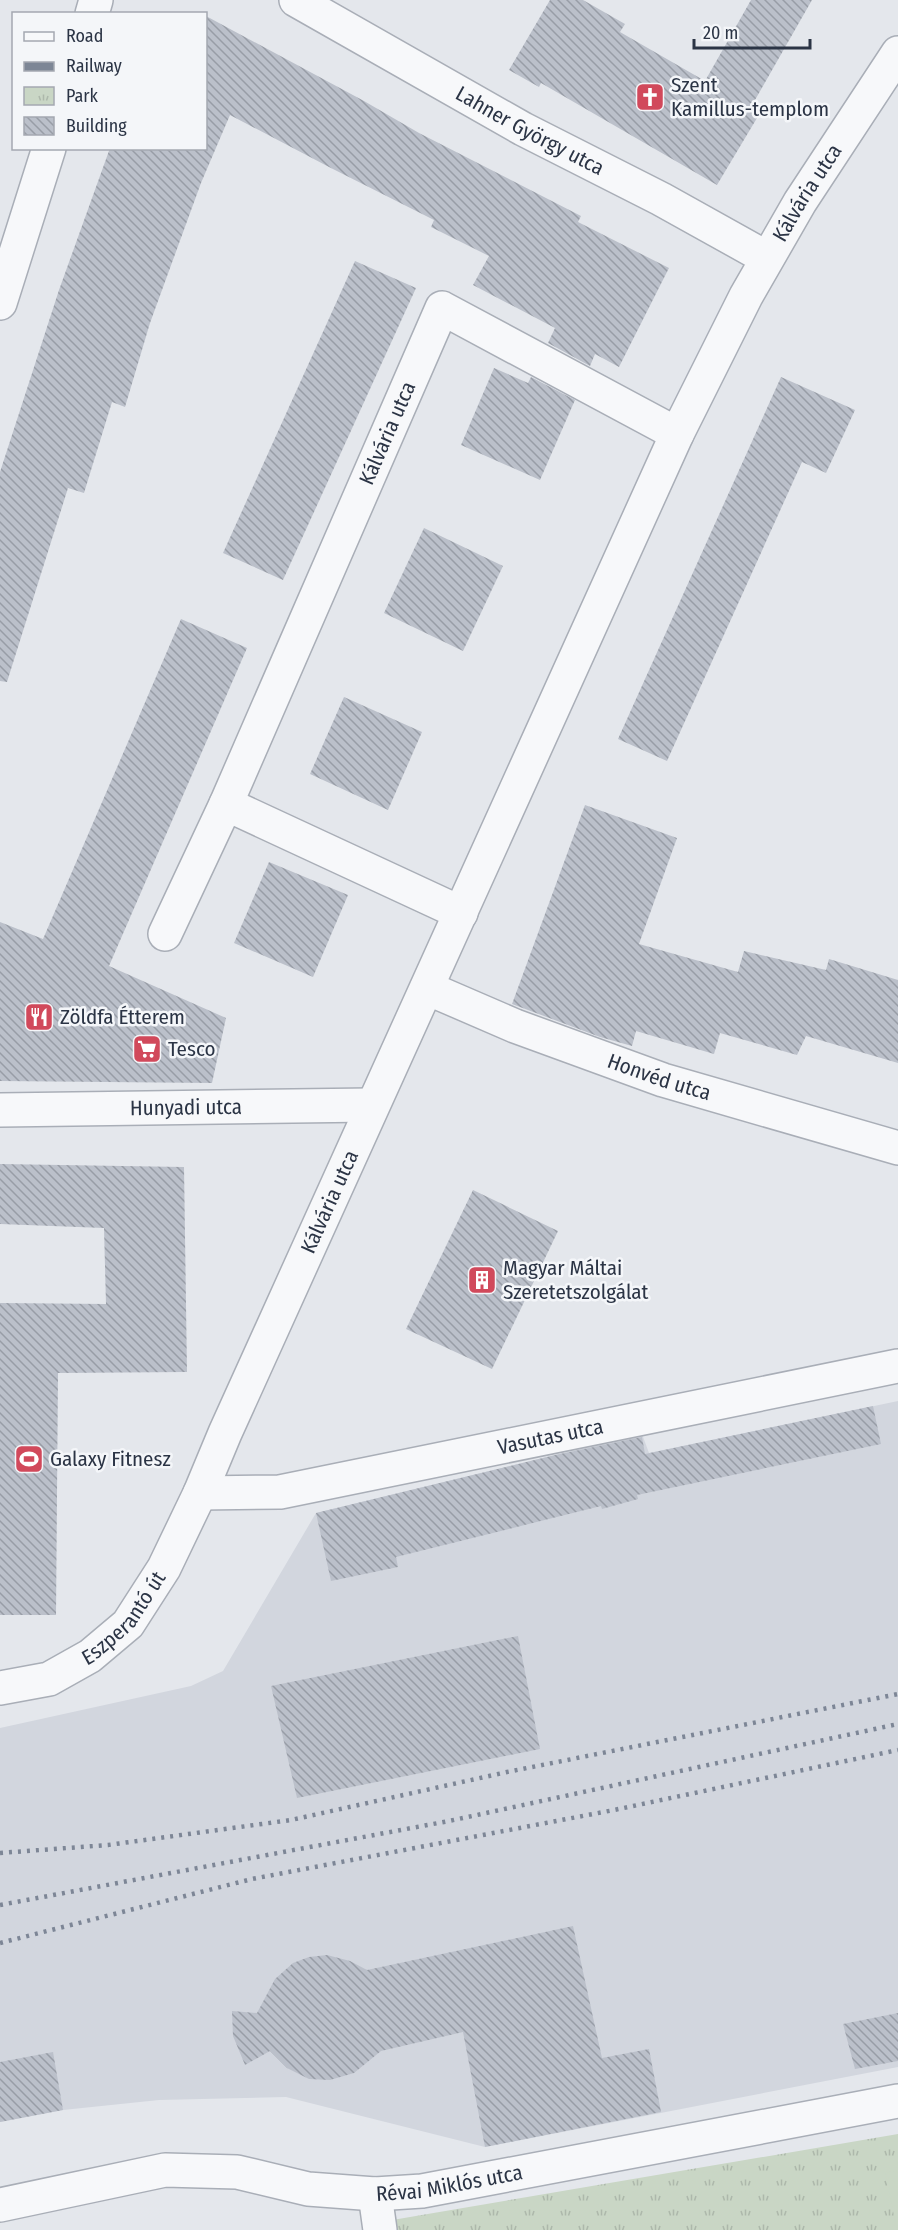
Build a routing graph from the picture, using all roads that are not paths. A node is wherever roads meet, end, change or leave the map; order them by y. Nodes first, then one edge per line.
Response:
1 (296, 0) edge
2 (896, 60) edge
3 (48, 150) edge
4 (768, 258) junction
5 (0, 303) edge
6 (677, 434) junction
7 (226, 804) junction
8 (461, 913) junction
9 (165, 934) dead end
10 (427, 988) junction
11 (372, 1105) junction
12 (0, 1110) edge
13 (898, 1148) edge
14 (898, 1366) edge
15 (200, 1493) junction
16 (0, 1688) edge
17 (898, 2101) edge
18 (375, 2194) junction
19 (0, 2205) edge
20 (380, 2230) edge

1 - 4 street, Lahner György utca
2 - 4 street, Kálvária utca
3 - 5 street
4 - 6 street, Kálvária utca
6 - 7 street, Kálvária utca
6 - 8 street, Kálvária utca
7 - 8 street
7 - 9 street, Kálvária utca
8 - 10 street, Kálvária utca
10 - 11 street, Kálvária utca
10 - 13 street, Honvéd utca
11 - 12 street, Hunyadi utca
11 - 15 street, Kálvária utca
14 - 15 street, Vasutas utca
15 - 16 street, Eszperantó út
17 - 18 street, Révai Miklós utca
18 - 19 street, Révai Miklós utca
18 - 20 street

